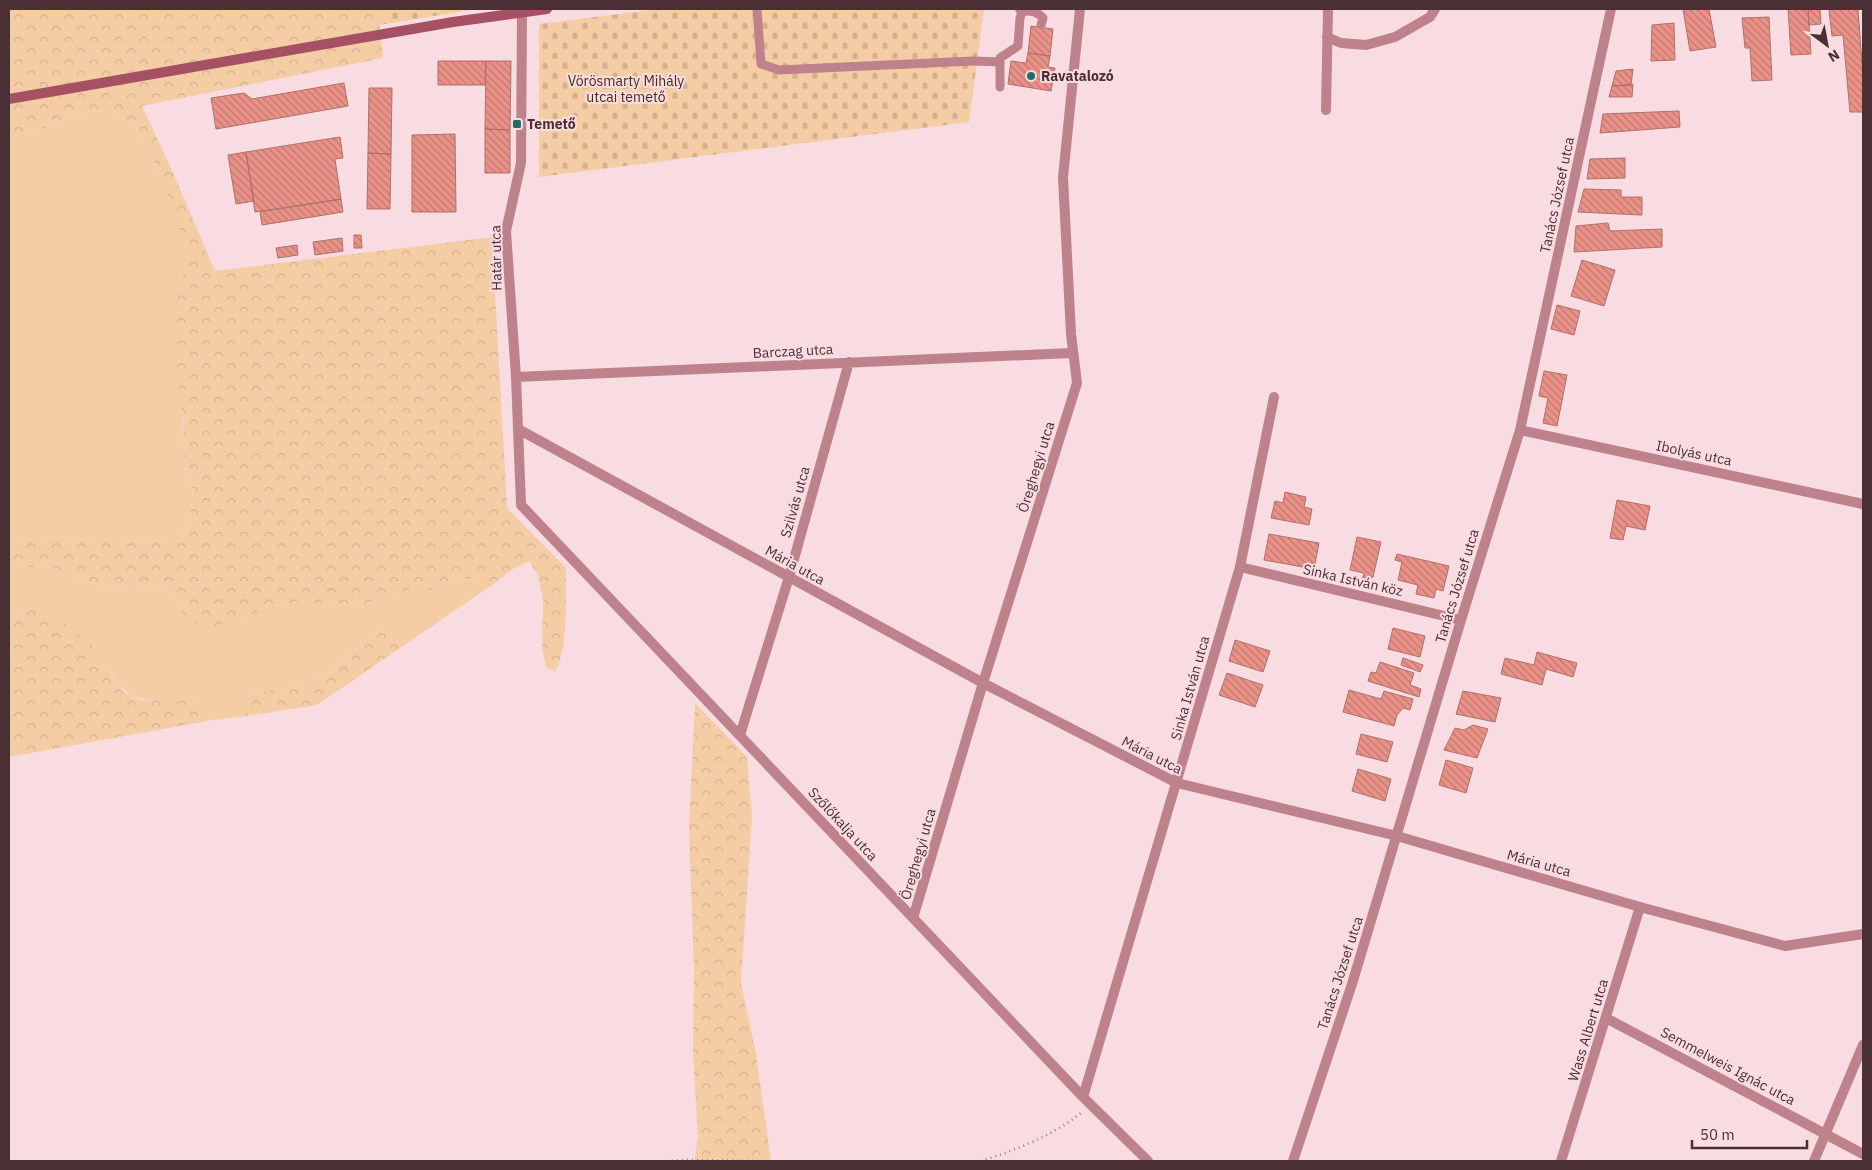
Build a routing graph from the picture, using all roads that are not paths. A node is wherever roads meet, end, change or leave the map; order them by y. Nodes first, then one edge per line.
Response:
1 (546, 9) edge
2 (756, 9) edge
3 (1080, 9) edge
4 (1328, 9) edge
5 (1435, 9) edge
6 (1611, 9) edge
7 (1021, 11) edge
8 (522, 12) junction
9 (1041, 25) dead end
10 (1327, 37) junction
11 (1000, 62) junction
12 (1000, 87) dead end
13 (9, 99) edge
14 (1326, 110) dead end
15 (1072, 353) junction
16 (849, 362) junction
17 (516, 377) junction
18 (1274, 397) dead end
19 (518, 429) junction
20 (1520, 430) junction
21 (1863, 504) edge
22 (521, 505) joint
23 (1240, 567) junction
24 (789, 577) junction
25 (1461, 620) junction
26 (983, 682) junction
27 (740, 736) junction
28 (1177, 783) junction
29 (1398, 836) junction
30 (1640, 907) junction
31 (913, 918) junction
32 (1863, 934) edge
33 (1606, 1018) junction
34 (1863, 1045) edge
35 (1083, 1097) junction
36 (1826, 1133) junction
37 (1863, 1154) edge
38 (1148, 1161) edge
39 (1293, 1161) edge
40 (1561, 1161) edge
41 (1814, 1161) edge

1 - 8 main road
2 - 11 lane
3 - 15 street, Öreghegyi utca
4 - 10 street
5 - 10 street
6 - 20 street, Tanács József utca
7 - 9 lane
7 - 11 lane
8 - 13 main road
8 - 17 street, Határ utca
10 - 14 street
11 - 12 lane
15 - 16 street, Barczag utca
15 - 26 street, Öreghegyi utca
16 - 17 street, Barczag utca
16 - 24 street, Szilvás utca
17 - 19 street, Határ utca
18 - 23 street, Sinka István utca
19 - 22 street, Határ utca
19 - 24 street, Mária utca
20 - 21 street, Ibolyás utca
20 - 25 street, Tanács József utca
22 - 27 street, Szőlőkalja utca
23 - 25 street, Sinka István köz
23 - 28 street, Sinka István utca
24 - 26 street, Mária utca
24 - 27 street, Szilvás utca
25 - 29 street, Tanács József utca
26 - 28 street, Mária utca
26 - 31 street, Öreghegyi utca
27 - 31 street, Szőlőkalja utca
28 - 29 street, Mária utca
28 - 35 street, Sinka István utca
29 - 30 street, Mária utca
29 - 39 street, Tanács József utca
30 - 32 street, Mária utca
30 - 33 street, Wass Albert utca
31 - 35 street, Szőlőkalja utca
33 - 36 street, Semmelweis Ignác utca
33 - 40 street, Wass Albert utca
34 - 36 street
35 - 38 street, Szőlőkalja utca
36 - 37 street, Semmelweis Ignác utca
36 - 41 street

